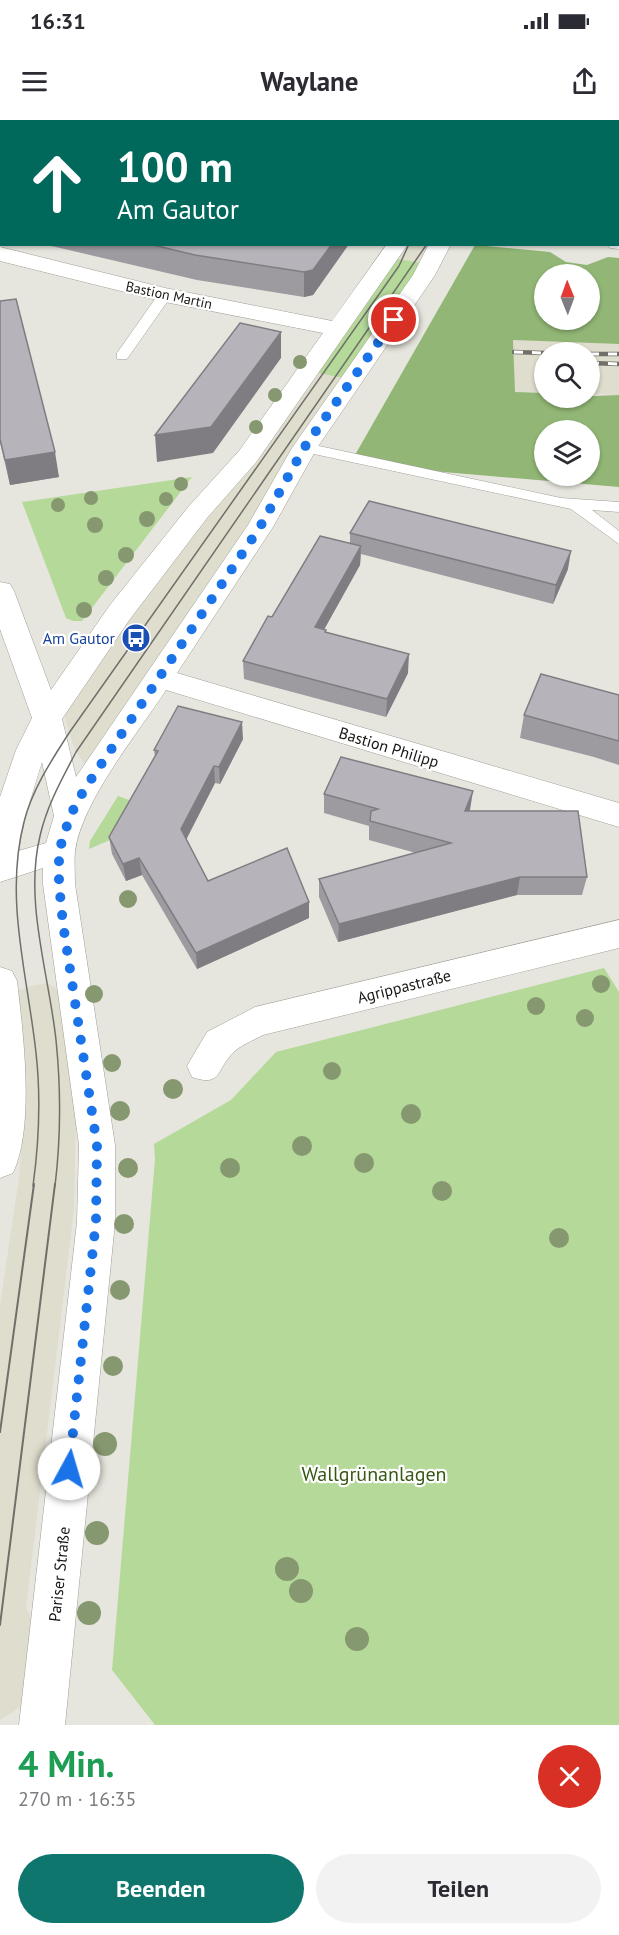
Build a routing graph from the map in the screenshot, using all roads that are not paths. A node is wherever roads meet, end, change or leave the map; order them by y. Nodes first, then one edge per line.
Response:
1 (397, 246) edge
2 (439, 246) edge
3 (0, 254) edge
4 (165, 295) junction
5 (339, 329) junction
6 (122, 356) dead end
7 (304, 448) junction
8 (575, 504) junction
9 (619, 507) edge
10 (619, 539) edge
11 (0, 591) edge
12 (160, 678) junction
13 (47, 718) junction
14 (619, 815) edge
15 (70, 816) junction
16 (59, 851) junction
17 (0, 861) edge
18 (0, 869) edge
19 (619, 934) edge
20 (0, 981) edge
21 (205, 1066) dead end
22 (0, 1161) edge
23 (42, 1725) edge

1 - 5 street
2 - 7 street
3 - 4 street, Bastion Martin
4 - 5 street, Bastion Martin
4 - 6 lane
5 - 13 street
7 - 8 lane
7 - 12 street
8 - 9 lane
8 - 10 lane
11 - 13 street
12 - 14 street, Bastion Philipp
12 - 15 street
13 - 15 street
13 - 17 street
15 - 16 street
16 - 18 street
16 - 23 street, Pariser Straße
19 - 21 street, Agrippastraße
20 - 22 street

